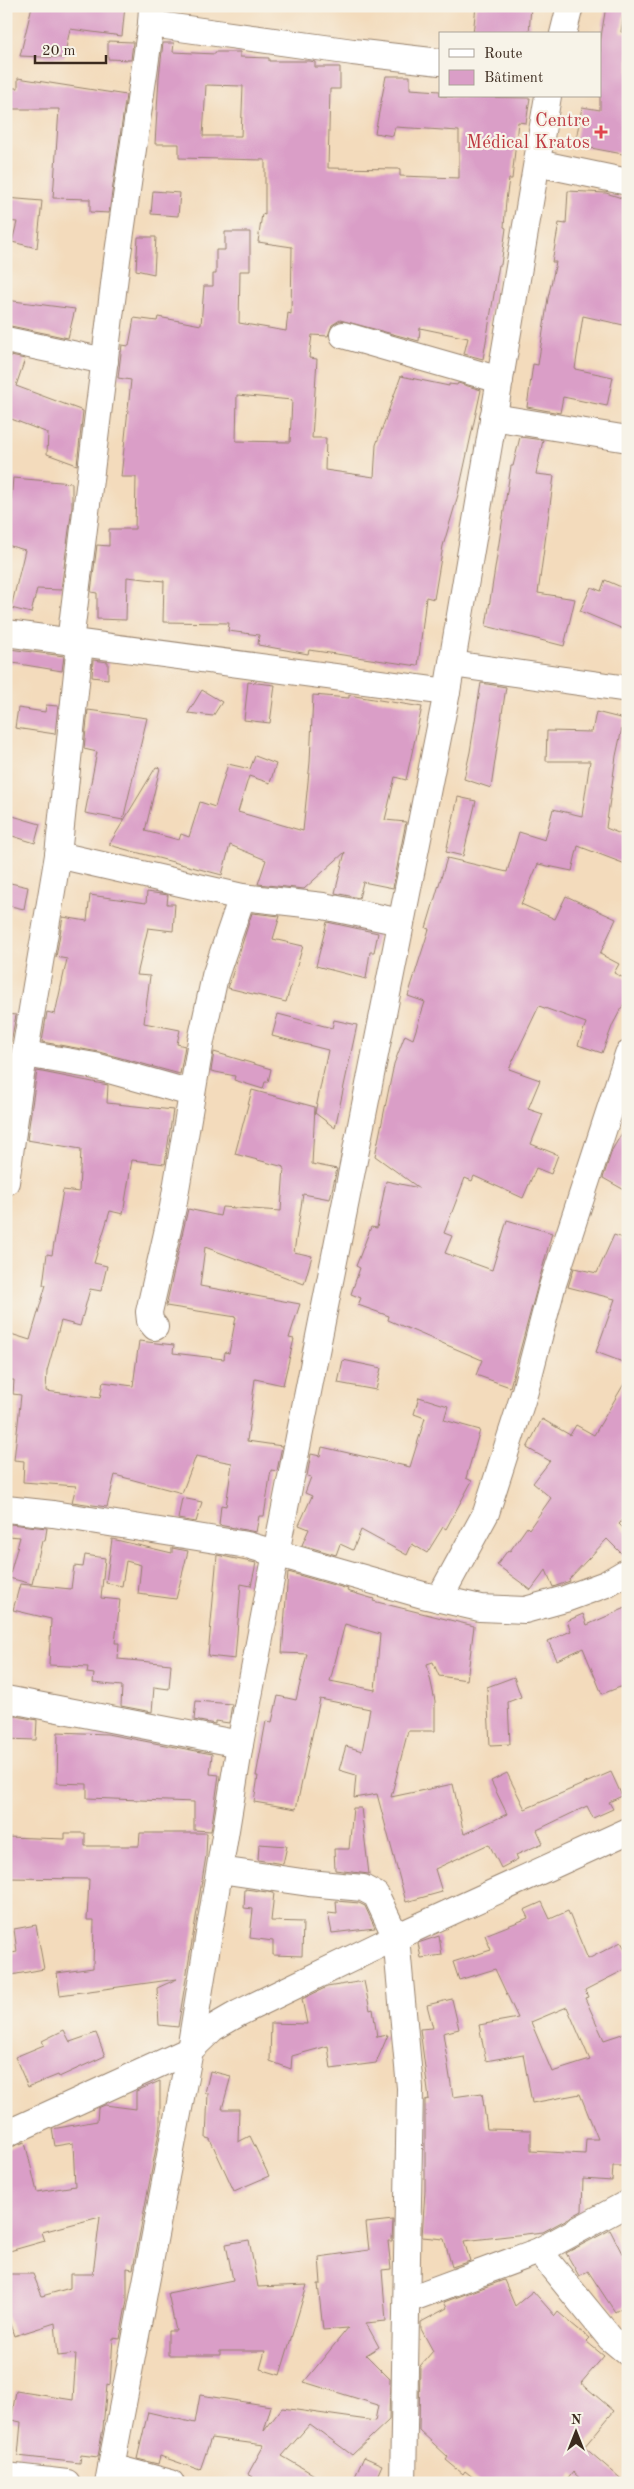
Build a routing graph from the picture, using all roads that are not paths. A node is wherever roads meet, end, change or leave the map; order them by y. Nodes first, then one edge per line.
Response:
1 (570, 6) edge
2 (152, 15) edge
3 (564, 32) edge
4 (439, 62) edge
5 (548, 98) edge
6 (536, 163) junction
7 (628, 182) edge
8 (343, 335) dead end
9 (6, 340) edge
10 (105, 361) junction
11 (500, 380) junction
12 (493, 417) junction
13 (628, 439) edge
14 (6, 633) edge
15 (75, 643) junction
16 (452, 664) junction
17 (628, 689) edge
18 (447, 692) junction
19 (58, 855) junction
20 (242, 896) junction
21 (401, 922) junction
22 (25, 1054) junction
23 (628, 1054) edge
24 (191, 1093) junction
25 (6, 1182) edge
26 (155, 1327) dead end
27 (6, 1509) edge
28 (276, 1553) junction
29 (628, 1571) edge
30 (439, 1599) junction
31 (6, 1699) edge
32 (240, 1744) junction
33 (628, 1831) edge
34 (220, 1870) junction
35 (396, 1937) junction
36 (190, 2050) junction
37 (6, 2134) edge
38 (628, 2203) edge
39 (539, 2251) junction
40 (407, 2300) junction
41 (628, 2353) edge
42 (110, 2475) edge
43 (6, 2476) edge
44 (67, 2483) edge
45 (171, 2483) edge
46 (403, 2483) edge

1 - 3 street
2 - 4 street
2 - 10 street
5 - 6 street
6 - 7 street
6 - 11 street
8 - 11 street
9 - 10 street
10 - 15 street
11 - 12 street
12 - 13 street
12 - 16 street
14 - 15 street
15 - 18 street
15 - 19 street
16 - 17 street
16 - 18 street
18 - 21 street
19 - 20 street
19 - 22 street
20 - 21 street
20 - 24 street
21 - 28 street
22 - 24 street
22 - 25 street
23 - 30 street
24 - 26 street
27 - 28 street
28 - 30 street
28 - 32 street
29 - 30 street
31 - 32 street
32 - 34 street
33 - 35 street
34 - 35 street
34 - 36 street
35 - 36 street
35 - 40 street
36 - 37 street
36 - 42 street
38 - 39 street
39 - 40 street
39 - 41 street
40 - 46 street
42 - 45 street
43 - 44 street

